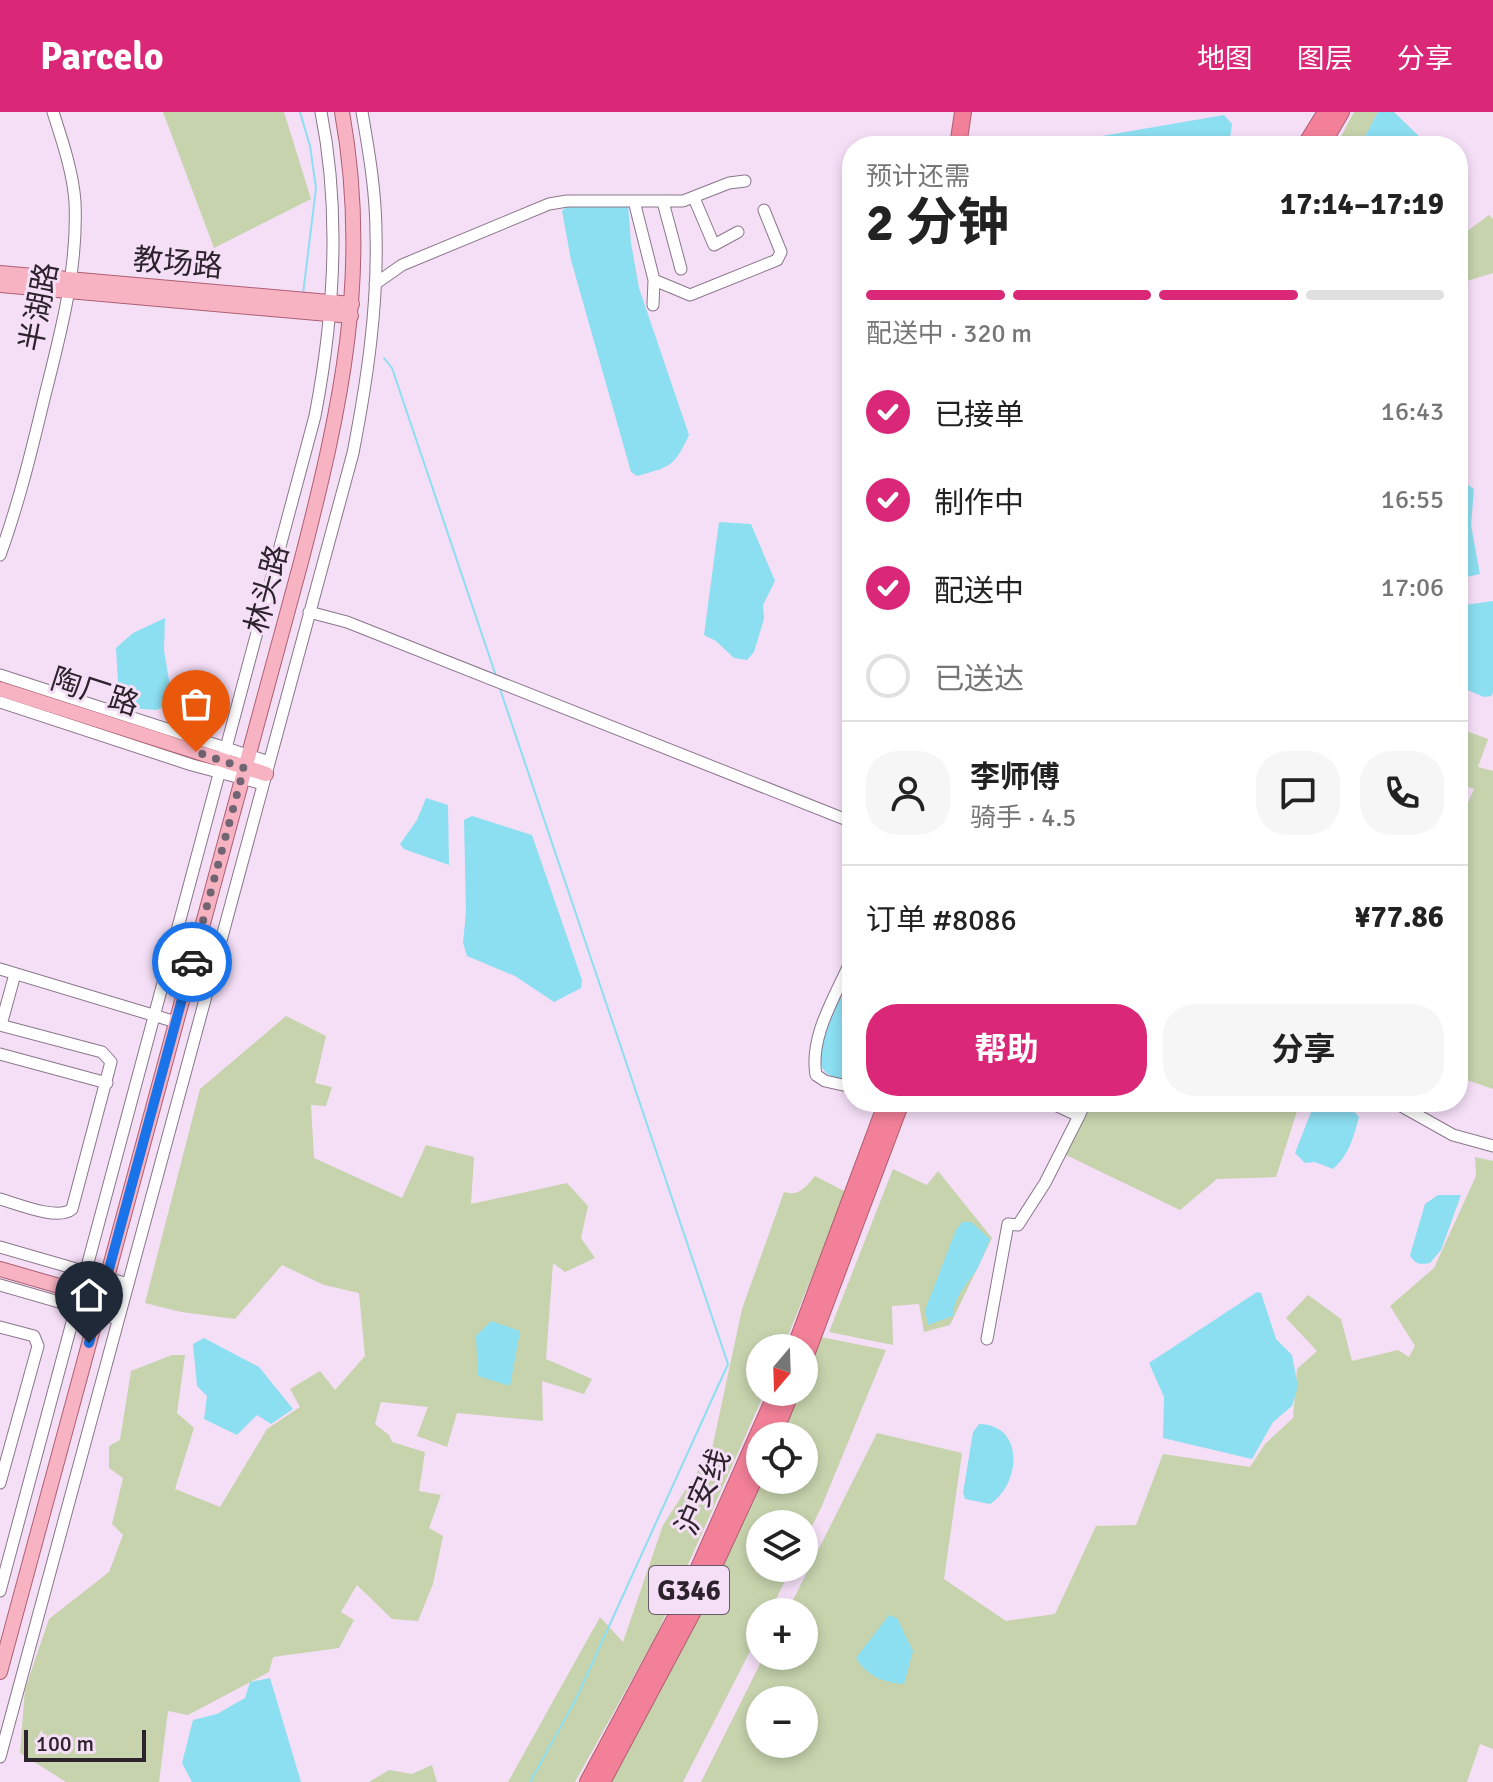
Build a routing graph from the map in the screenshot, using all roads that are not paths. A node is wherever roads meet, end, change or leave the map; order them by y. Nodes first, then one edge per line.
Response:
1 (53, 112) edge
2 (321, 112) edge
3 (342, 112) edge
4 (362, 112) edge
5 (952, 112) edge
6 (963, 112) edge
7 (1326, 112) edge
8 (1341, 112) edge
9 (948, 136) edge
10 (959, 136) edge
11 (1313, 136) edge
12 (1327, 136) edge
13 (745, 181) dead end
14 (694, 198) junction
15 (634, 201) junction
16 (663, 202) junction
17 (764, 210) dead end
18 (738, 232) dead end
19 (681, 269) dead end
20 (0, 273) edge
21 (654, 280) junction
22 (375, 284) junction
23 (0, 285) edge
24 (70, 285) junction
25 (653, 305) dead end
26 (330, 308) junction
27 (352, 310) junction
28 (0, 555) edge
29 (309, 612) junction
30 (0, 675) edge
31 (0, 689) edge
32 (0, 702) edge
33 (224, 761) junction
34 (244, 767) junction
35 (266, 774) junction
36 (842, 818) edge
37 (0, 969) edge
38 (15, 974) junction
39 (842, 980) edge
40 (155, 1015) junction
41 (176, 1022) junction
42 (1, 1025) edge
43 (0, 1054) edge
44 (107, 1083) junction
45 (842, 1085) edge
46 (883, 1112) edge
47 (897, 1112) edge
48 (1070, 1112) edge
49 (1081, 1112) edge
50 (1412, 1112) edge
51 (1079, 1116) junction
52 (1493, 1146) edge
53 (0, 1199) edge
54 (0, 1247) edge
55 (0, 1269) edge
56 (86, 1272) junction
57 (106, 1278) junction
58 (128, 1284) junction
59 (0, 1285) edge
60 (101, 1298) junction
61 (78, 1299) junction
62 (97, 1313) junction
63 (118, 1319) junction
64 (0, 1327) edge
65 (800, 1334) edge
66 (814, 1334) edge
67 (987, 1339) dead end
68 (771, 1406) edge
69 (0, 1483) edge
70 (747, 1494) edge
71 (0, 1591) edge
72 (0, 1672) edge
73 (0, 1757) edge
74 (588, 1782) edge
75 (602, 1782) edge

1 - 24 street, 半湖路
2 - 26 street
3 - 27 main road, 林头路
4 - 22 street
5 - 9 highway
6 - 10 highway
7 - 11 highway
8 - 12 highway
13 - 14 street
14 - 16 street
14 - 18 street
15 - 16 street
15 - 21 street
15 - 22 street
16 - 19 street
17 - 21 street
20 - 24 main road, 教场路
21 - 25 street
22 - 29 street
23 - 24 main road, 教场路
24 - 26 main road, 教场路
24 - 28 street, 半湖路
26 - 27 main road, 教场路
26 - 33 street
27 - 34 main road, 林头路
29 - 35 street
29 - 36 street
30 - 33 street
31 - 33 main road, 陶厂路
32 - 33 street
33 - 34 main road, 陶厂路
33 - 40 street
34 - 35 main road, 陶厂路
34 - 41 main road, 林头路
35 - 58 street
37 - 38 street
38 - 40 street
38 - 42 street
39 - 45 street
40 - 41 street
40 - 56 street
41 - 57 main road, 林头路
42 - 44 street
43 - 44 street
44 - 53 street
46 - 65 highway
47 - 66 highway
48 - 51 street
49 - 51 street
50 - 52 street
51 - 67 street
54 - 56 street
55 - 61 main road
56 - 57 street
56 - 61 street
57 - 58 street
57 - 60 main road, 林头路
58 - 63 street
59 - 61 street
60 - 61 main road
60 - 62 main road, 林头路
61 - 62 street
61 - 71 street
62 - 63 street
62 - 72 main road, 林头路
63 - 73 street
64 - 69 street
68 - 74 highway, 沪安线 / G346
70 - 75 highway, 沪安线 / G346

